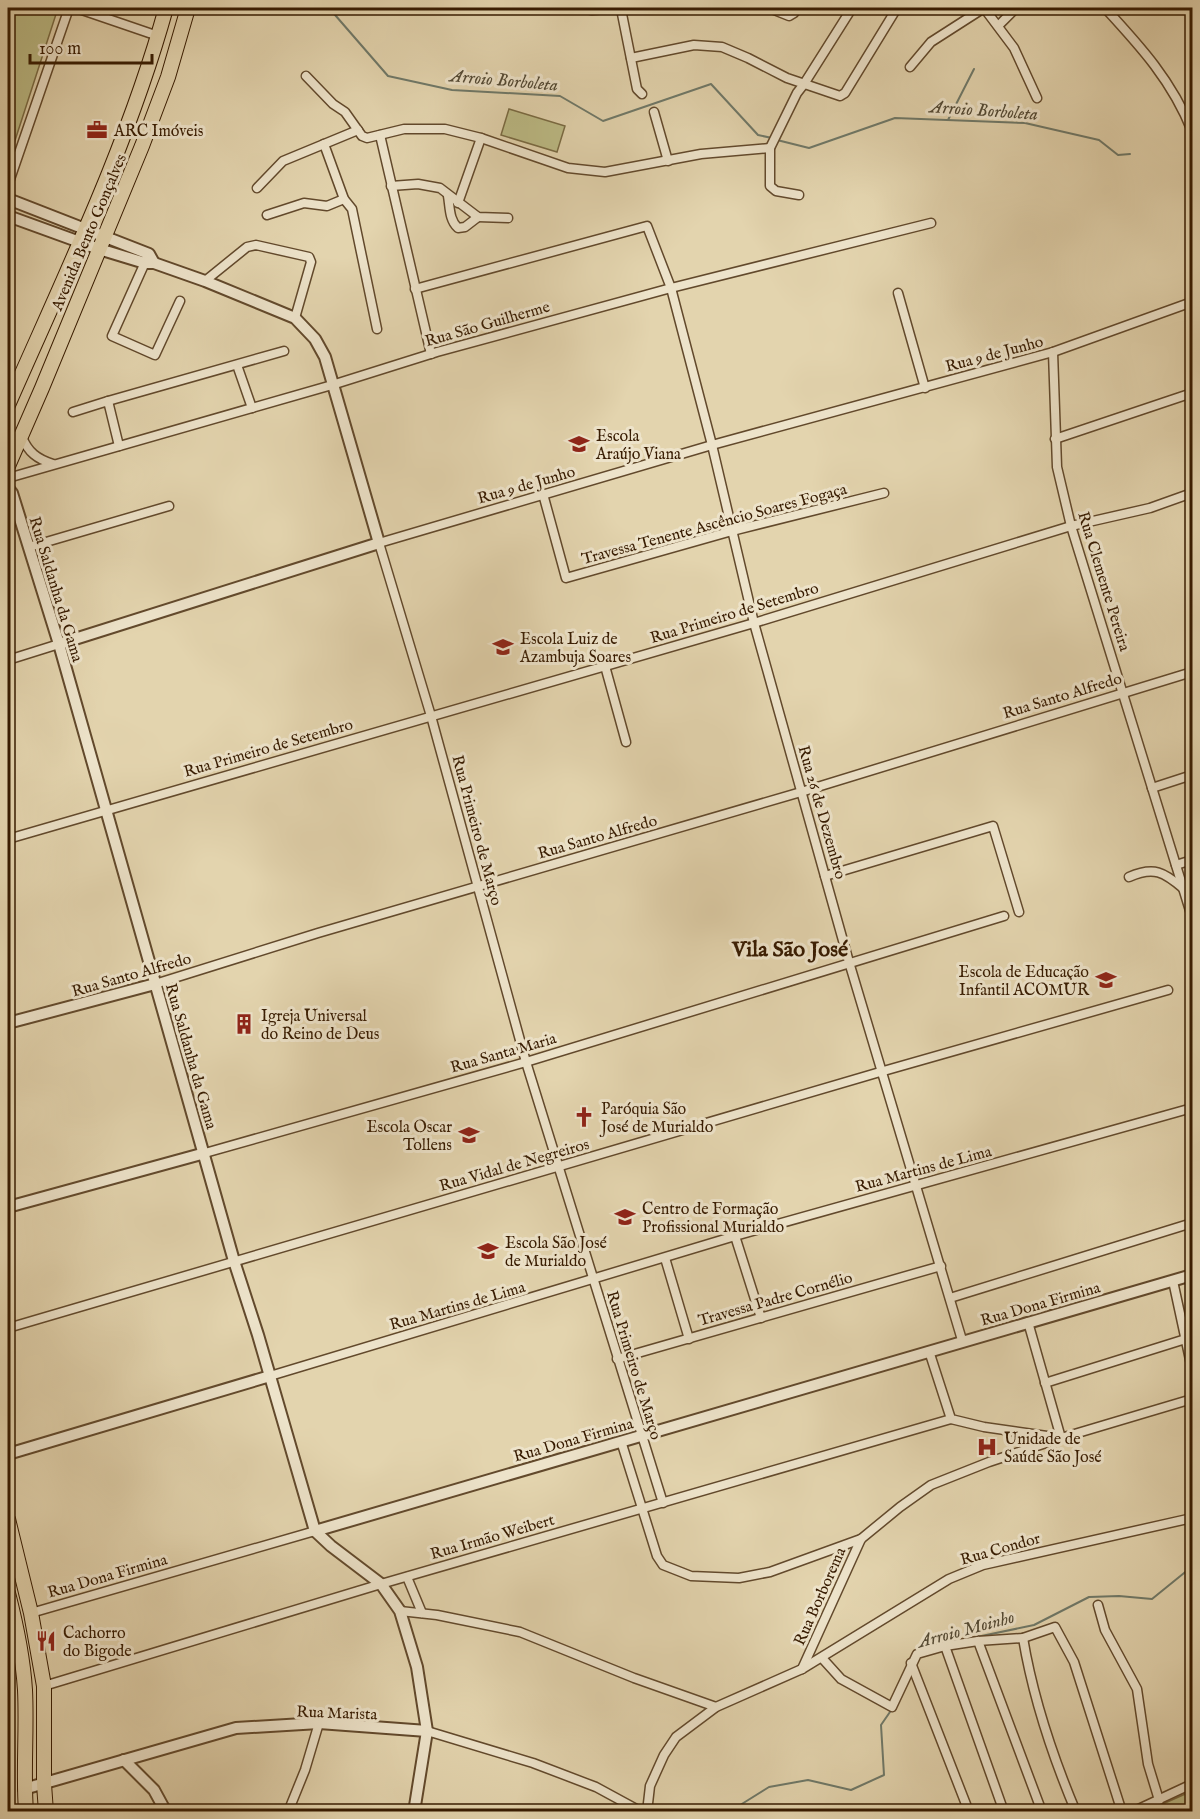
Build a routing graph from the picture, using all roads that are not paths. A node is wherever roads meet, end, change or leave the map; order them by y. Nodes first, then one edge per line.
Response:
1 (69, 8) edge
2 (76, 8) edge
3 (166, 8) edge
4 (188, 8) edge
5 (580, 8) edge
6 (623, 8) edge
7 (769, 8) edge
8 (798, 8) edge
9 (852, 8) edge
10 (897, 8) edge
11 (1016, 8) edge
12 (1106, 8) edge
13 (999, 25) junction
14 (158, 36) junction
15 (631, 58) junction
16 (910, 67) dead end
17 (306, 76) dead end
18 (804, 84) junction
19 (642, 94) dead end
20 (1037, 98) dead end
21 (654, 112) dead end
22 (358, 130) junction
23 (1192, 131) edge
24 (376, 136) junction
25 (481, 138) junction
26 (324, 144) junction
27 (770, 148) junction
28 (668, 161) junction
29 (8, 185) edge
30 (391, 186) junction
31 (257, 188) dead end
32 (799, 195) dead end
33 (448, 196) junction
34 (8, 199) edge
35 (344, 199) junction
36 (458, 203) junction
37 (267, 215) dead end
38 (8, 216) edge
39 (478, 217) junction
40 (508, 218) dead end
41 (932, 223) dead end
42 (83, 236) junction
43 (102, 243) junction
44 (149, 260) junction
45 (205, 281) junction
46 (671, 288) junction
47 (415, 289) junction
48 (898, 293) dead end
49 (180, 301) dead end
50 (1192, 302) edge
51 (295, 318) junction
52 (377, 328) dead end
53 (284, 351) dead end
54 (1053, 352) junction
55 (431, 354) junction
56 (237, 365) junction
57 (332, 385) junction
58 (925, 388) junction
59 (1192, 393) edge
60 (108, 401) junction
61 (8, 405) edge
62 (252, 408) junction
63 (72, 412) dead end
64 (21, 435) junction
65 (1055, 439) junction
66 (712, 445) junction
67 (119, 446) junction
68 (53, 465) junction
69 (8, 466) edge
70 (8, 478) edge
71 (8, 488) edge
72 (884, 493) dead end
73 (1192, 493) edge
74 (543, 494) junction
75 (169, 506) dead end
76 (1071, 526) junction
77 (732, 531) junction
78 (379, 543) junction
79 (29, 547) junction
80 (754, 623) junction
81 (59, 644) junction
82 (8, 660) edge
83 (604, 666) junction
84 (1192, 672) edge
85 (1124, 692) junction
86 (431, 716) junction
87 (626, 742) dead end
88 (1192, 775) edge
89 (1152, 788) junction
90 (801, 792) junction
91 (106, 811) junction
92 (8, 839) edge
93 (1192, 860) edge
94 (1176, 865) junction
95 (825, 876) junction
96 (1128, 877) dead end
97 (478, 886) junction
98 (1184, 889) junction
99 (1019, 912) dead end
100 (1004, 916) dead end
101 (1192, 917) edge
102 (849, 962) junction
103 (155, 984) junction
104 (1168, 990) dead end
105 (8, 1023) edge
106 (526, 1062) junction
107 (880, 1072) junction
108 (1192, 1108) edge
109 (205, 1153) junction
110 (559, 1167) junction
111 (916, 1185) junction
112 (8, 1207) edge
113 (1192, 1222) edge
114 (735, 1236) junction
115 (665, 1258) junction
116 (234, 1261) junction
117 (941, 1266) junction
118 (1192, 1275) edge
119 (594, 1280) junction
120 (1173, 1281) junction
121 (950, 1298) junction
122 (761, 1318) junction
123 (1028, 1322) junction
124 (8, 1328) edge
125 (1189, 1338) edge
126 (689, 1339) junction
127 (962, 1341) junction
128 (929, 1351) junction
129 (617, 1359) junction
130 (1192, 1369) edge
131 (270, 1376) junction
132 (1045, 1383) junction
133 (1192, 1400) edge
134 (951, 1419) junction
135 (641, 1435) junction
136 (1061, 1438) junction
137 (621, 1441) junction
138 (8, 1454) edge
139 (663, 1503) junction
140 (642, 1508) junction
141 (1192, 1518) edge
142 (8, 1519) edge
143 (315, 1531) junction
144 (861, 1539) junction
145 (407, 1577) junction
146 (381, 1584) junction
147 (8, 1593) edge
148 (1098, 1605) dead end
149 (400, 1611) junction
150 (31, 1612) junction
151 (422, 1613) junction
152 (1023, 1638) junction
153 (978, 1641) junction
154 (945, 1646) junction
155 (822, 1658) junction
156 (911, 1663) junction
157 (802, 1669) junction
158 (44, 1686) junction
159 (716, 1707) junction
160 (319, 1723) junction
161 (427, 1731) junction
162 (124, 1760) junction
163 (44, 1784) junction
164 (1192, 1784) edge
165 (24, 1789) junction
166 (1159, 1800) junction
167 (26, 1812) edge
168 (46, 1812) edge
169 (166, 1812) edge
170 (288, 1812) edge
171 (414, 1812) edge
172 (642, 1812) edge
173 (647, 1812) edge
174 (969, 1812) edge
175 (1004, 1812) edge
176 (1042, 1812) edge
177 (1076, 1812) edge
178 (1122, 1812) edge
179 (1132, 1812) edge

1 - 29 street
2 - 14 street
3 - 14 main road, Avenida Bento Gonçalves
4 - 43 main road, Avenida Bento Gonçalves
5 - 6 street
6 - 15 street
7 - 8 street
9 - 18 street
10 - 18 street
11 - 13 street
12 - 23 street
13 - 16 street
13 - 20 street
14 - 42 main road, Avenida Bento Gonçalves
15 - 18 street
15 - 19 street
17 - 22 street
18 - 27 street
21 - 28 street
22 - 24 street
22 - 26 street
24 - 25 street
24 - 30 street
25 - 28 street
25 - 36 street
26 - 31 street
26 - 35 street
27 - 28 street
27 - 32 street
30 - 33 street
30 - 47 street
33 - 36 street
33 - 39 street
34 - 42 street
35 - 37 street
35 - 52 street
36 - 39 street
38 - 42 street
39 - 40 street
41 - 46 street, Rua São Guilherme
42 - 43 street, Rua Primeiro de Março
42 - 61 main road, Avenida Bento Gonçalves
43 - 44 street, Rua Primeiro de Março
43 - 64 main road, Avenida Bento Gonçalves
44 - 45 street, Rua Primeiro de Março
44 - 49 street
45 - 51 street, Rua Primeiro de Março
45 - 51 street
46 - 47 street, Rua 26 de Dezembro
46 - 55 street, Rua São Guilherme
46 - 66 street, Rua 26 de Dezembro
47 - 55 street
48 - 58 street
50 - 54 street, Rua 9 de Junho
51 - 57 street, Rua Primeiro de Março
53 - 56 street
54 - 58 street, Rua 9 de Junho
54 - 65 street, Rua Clemente Pereira
55 - 57 street, Rua São Guilherme
56 - 60 street
56 - 62 street
57 - 62 street, Rua São Guilherme
57 - 78 street, Rua Primeiro de Março
58 - 66 street, Rua 9 de Junho
59 - 65 street
60 - 63 street
60 - 67 street
62 - 67 street, Rua São Guilherme
64 - 68 street
64 - 69 main road, Avenida Bento Gonçalves
65 - 76 street, Rua Clemente Pereira
66 - 74 street, Rua 9 de Junho
66 - 77 street, Rua 26 de Dezembro
67 - 68 street, Rua São Guilherme
68 - 70 street, Rua São Guilherme
71 - 79 street, Rua Saldanha da Gama
72 - 77 street, Travessa Tenente Ascêncio Soares Fogaça
73 - 76 street, Rua Primeiro de Setembro
74 - 77 street, Travessa Tenente Ascêncio Soares Fogaça
74 - 78 street, Rua 9 de Junho
75 - 79 street
76 - 80 street, Rua Primeiro de Setembro
76 - 85 street, Rua Clemente Pereira
77 - 80 street, Rua 26 de Dezembro
78 - 81 street, Rua 9 de Junho
78 - 86 street, Rua Primeiro de Março
79 - 81 street, Rua Saldanha da Gama
80 - 83 street, Rua Primeiro de Setembro
80 - 90 street, Rua 26 de Dezembro
81 - 82 street, Rua 9 de Junho
81 - 91 street, Rua Saldanha da Gama
83 - 86 street, Rua Primeiro de Setembro
83 - 87 street
84 - 85 street, Rua Santo Alfredo
85 - 89 street, Rua Clemente Pereira
85 - 90 street, Rua Santo Alfredo
86 - 91 street, Rua Primeiro de Setembro
86 - 97 street, Rua Primeiro de Março
88 - 89 street
89 - 94 street, Rua Clemente Pereira
90 - 95 street, Rua 26 de Dezembro
90 - 97 street, Rua Santo Alfredo
91 - 92 street, Rua Primeiro de Setembro
91 - 103 street, Rua Saldanha da Gama
93 - 94 street
94 - 98 street, Rua Clemente Pereira
95 - 99 street
95 - 102 street, Rua 26 de Dezembro
96 - 98 street
97 - 103 street, Rua Santo Alfredo
97 - 106 street, Rua Primeiro de Março
98 - 101 street, Rua Clemente Pereira
100 - 102 street, Rua Santa Maria
102 - 106 street, Rua Santa Maria
102 - 107 street, Rua 26 de Dezembro
103 - 105 street, Rua Santo Alfredo
103 - 109 street, Rua Saldanha da Gama
104 - 107 street, Rua Vidal de Negreiros
106 - 109 street, Rua Santa Maria
106 - 110 street, Rua Primeiro de Março
107 - 110 street, Rua Vidal de Negreiros
107 - 111 street, Rua 26 de Dezembro
108 - 111 street, Rua Martins de Lima
109 - 112 street, Rua Santa Maria
109 - 116 street, Rua Saldanha da Gama
110 - 116 street, Rua Vidal de Negreiros
110 - 119 street, Rua Primeiro de Março
111 - 114 street, Rua Martins de Lima
111 - 117 street, Rua 26 de Dezembro
113 - 121 street
114 - 115 street, Rua Martins de Lima
114 - 122 street
115 - 119 street, Rua Martins de Lima
115 - 126 street
116 - 124 street, Rua Vidal de Negreiros
116 - 131 street, Rua Saldanha da Gama
117 - 121 street, Rua 26 de Dezembro
117 - 122 street, Travessa Padre Cornélio
118 - 120 street, Rua Dona Firmina
119 - 129 street, Rua Primeiro de Março
119 - 131 street, Rua Martins de Lima
120 - 123 street, Rua Dona Firmina
120 - 125 street
121 - 127 street, Rua 26 de Dezembro
122 - 126 street, Travessa Padre Cornélio
123 - 127 street, Rua Dona Firmina
123 - 132 street
125 - 130 street
125 - 132 street
126 - 129 street, Travessa Padre Cornélio
127 - 128 street, Rua Dona Firmina
128 - 134 street
128 - 135 street, Rua Dona Firmina
129 - 135 street, Rua Primeiro de Março
131 - 138 street, Rua Martins de Lima
131 - 143 street, Rua Saldanha da Gama
132 - 136 street
133 - 136 street, Rua Borborema
134 - 136 street
134 - 139 street, Rua Irmão Weibert
135 - 137 street, Rua Dona Firmina
135 - 139 street, Rua Primeiro de Março
136 - 144 street, Rua Borborema
137 - 140 street
137 - 143 street, Rua Dona Firmina
139 - 140 street, Rua Irmão Weibert
140 - 144 street
140 - 145 street, Rua Irmão Weibert
141 - 155 street, Rua Condor
142 - 150 main road
143 - 146 street
143 - 150 street, Rua Dona Firmina
144 - 157 street, Rua Borborema
145 - 146 street, Rua Irmão Weibert
145 - 151 street
146 - 149 street
146 - 158 street, Rua Irmão Weibert
147 - 165 main road
148 - 166 street
149 - 151 street
149 - 161 street
150 - 158 main road
151 - 159 street
152 - 153 street
152 - 177 street
152 - 178 street
153 - 154 street
153 - 176 street
154 - 156 street
154 - 175 street
155 - 156 street
155 - 157 street, Rua Condor
156 - 174 street
157 - 159 street, Rua Condor
158 - 163 main road
159 - 173 street, Rua Condor
160 - 161 street, Rua Marista
160 - 162 street, Rua Marista
160 - 170 street
161 - 171 street
161 - 172 street, Rua Marista
162 - 163 street, Rua Marista
162 - 169 street
163 - 165 street, Rua Marista
163 - 168 main road
164 - 166 street
165 - 167 main road
166 - 179 street

